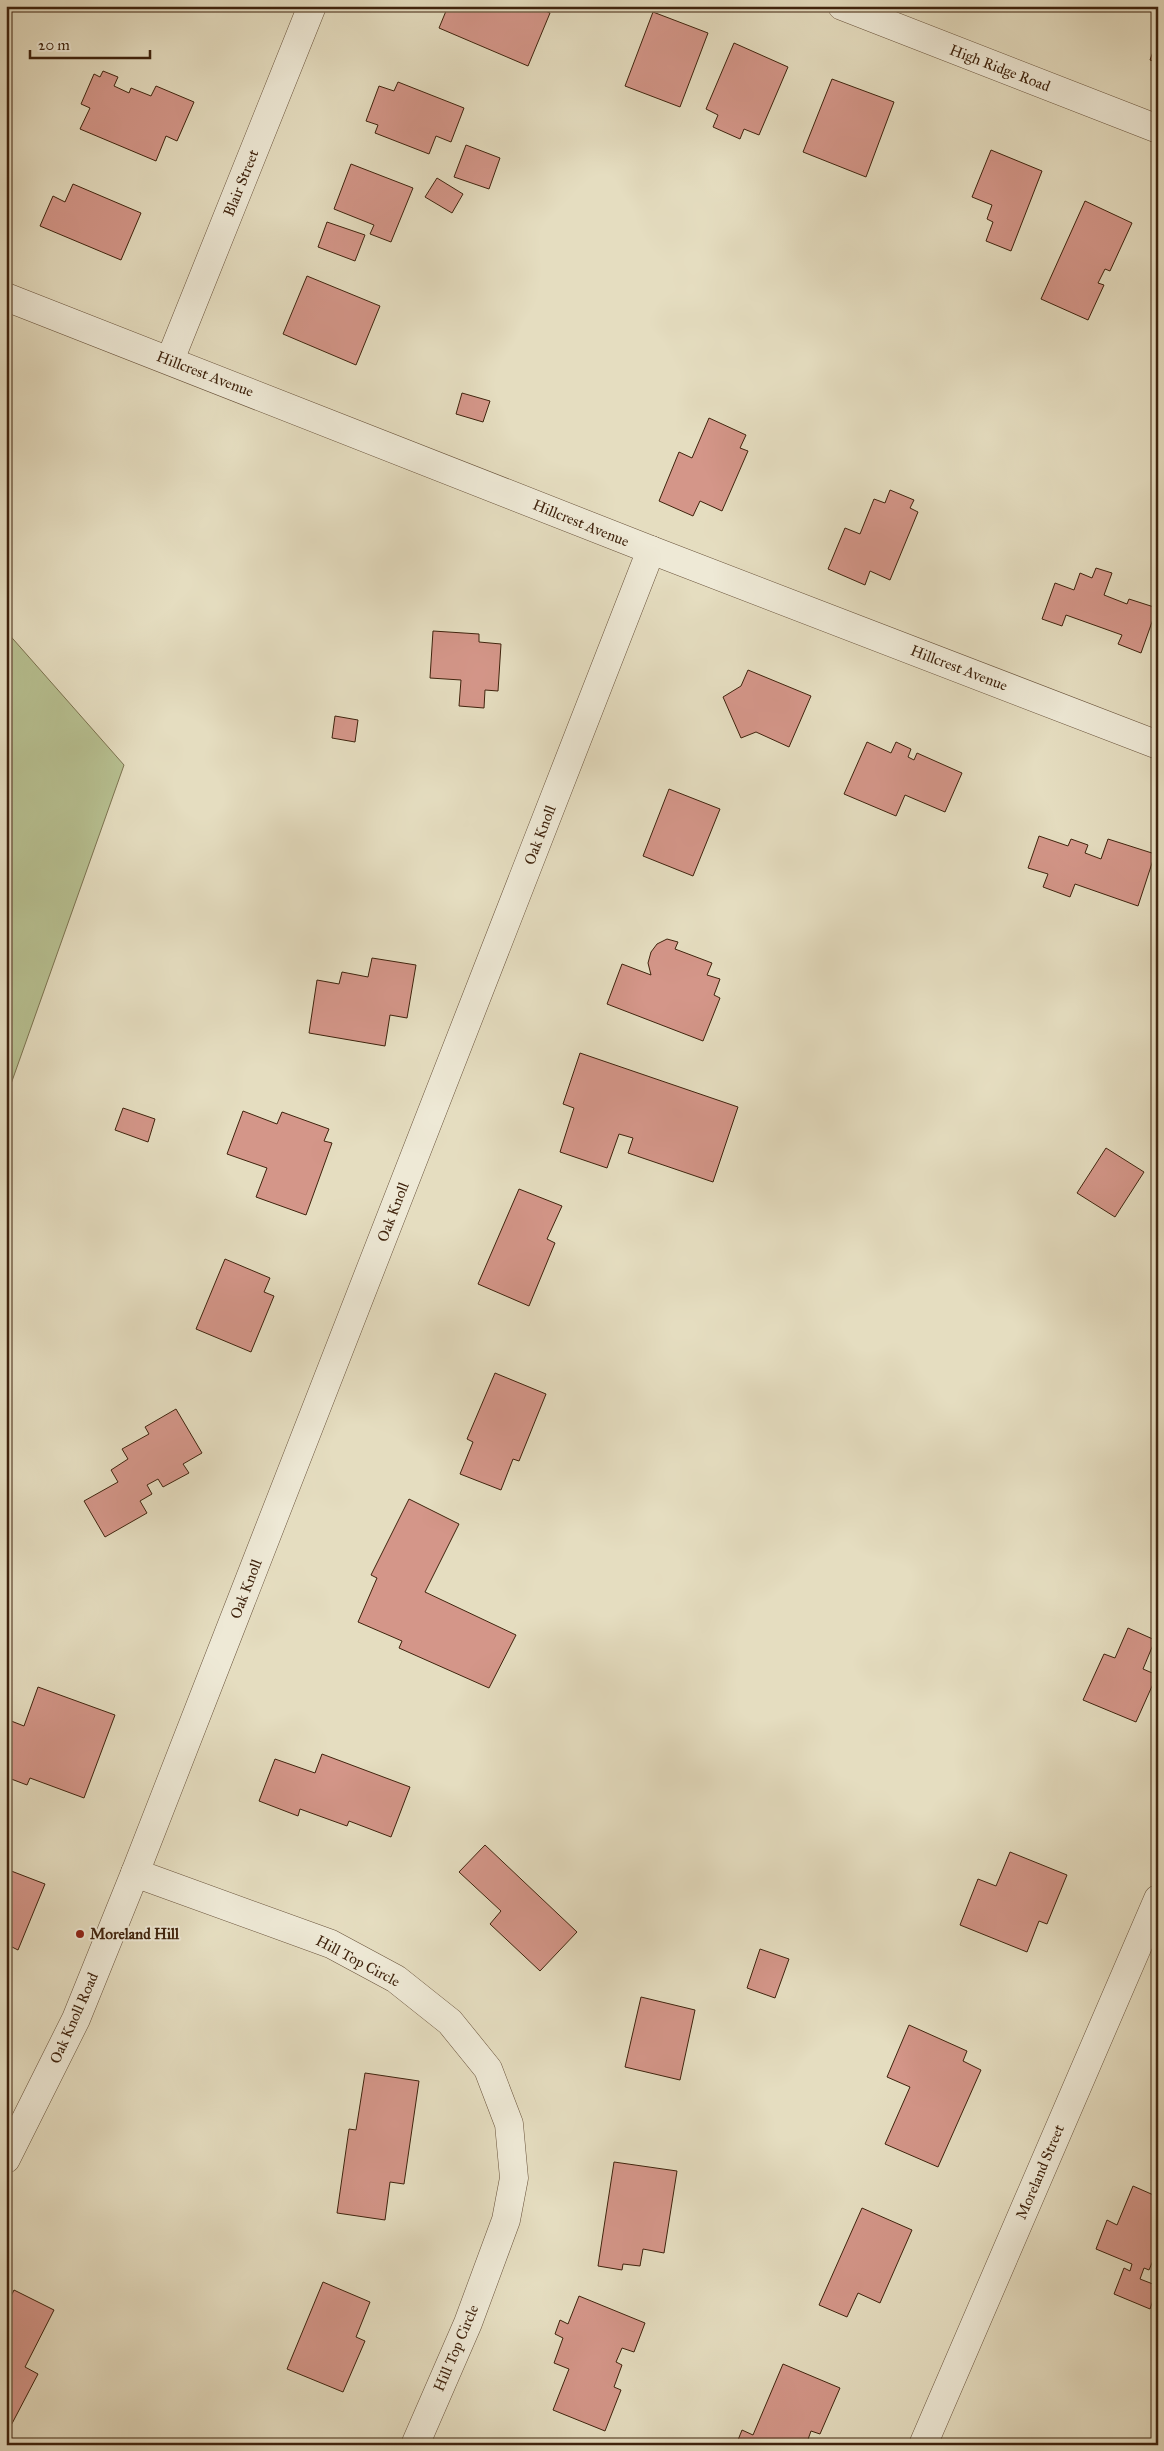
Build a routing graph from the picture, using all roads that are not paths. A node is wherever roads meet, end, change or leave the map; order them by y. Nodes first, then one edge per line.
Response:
1 (312, 6) edge
2 (842, 6) edge
3 (1158, 129) edge
4 (6, 297) edge
5 (170, 360) junction
6 (651, 550) junction
7 (1158, 745) edge
8 (135, 1873) junction
9 (1158, 1899) edge
10 (6, 2159) edge
11 (415, 2445) edge
12 (923, 2445) edge

1 - 5 street, Blair Street
2 - 3 street, High Ridge Road
4 - 5 street, Hillcrest Avenue
5 - 6 street, Hillcrest Avenue
6 - 7 street, Hillcrest Avenue
6 - 8 street, Oak Knoll
8 - 10 street, Oak Knoll Road
8 - 11 street, Hill Top Circle
9 - 12 street, Moreland Street

